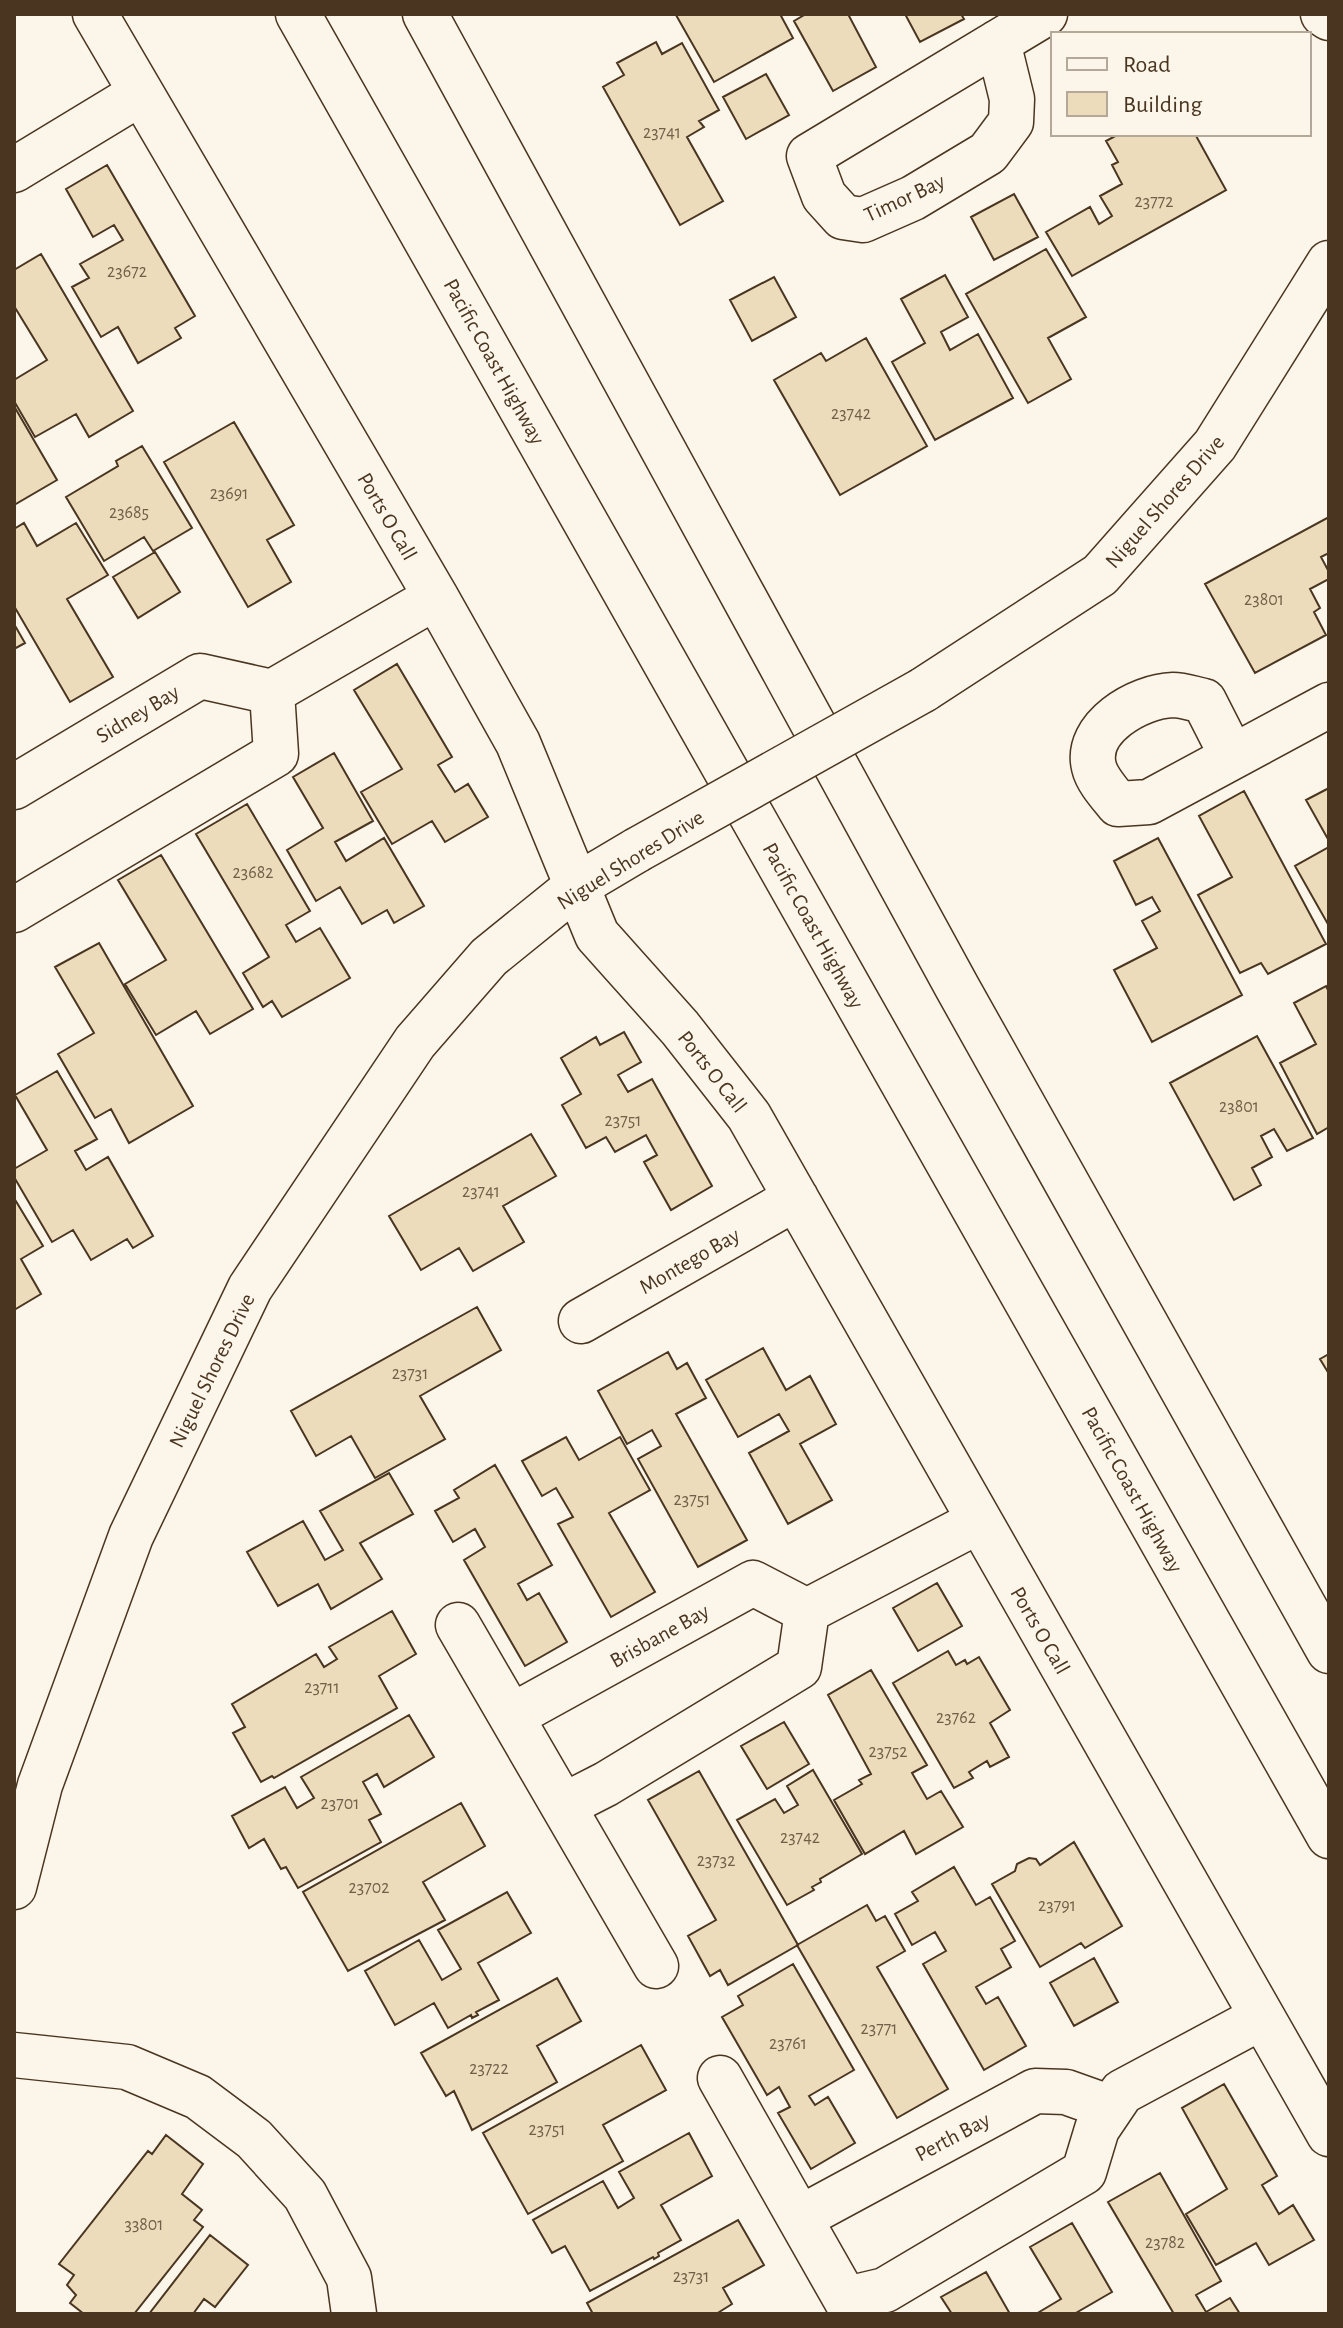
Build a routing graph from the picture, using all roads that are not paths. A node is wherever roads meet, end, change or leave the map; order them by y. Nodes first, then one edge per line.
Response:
1 (95, 14) edge
2 (298, 14) edge
3 (425, 14) edge
4 (1045, 14) edge
5 (1323, 14) edge
6 (1329, 18) edge
7 (998, 42) junction
8 (141, 93) junction
9 (14, 170) edge
10 (1329, 263) edge
11 (436, 597) junction
12 (272, 692) junction
13 (1329, 705) edge
14 (1232, 756) dead end
15 (14, 787) edge
16 (578, 885) junction
17 (14, 910) edge
18 (796, 1198) junction
19 (581, 1321) dead end
20 (979, 1521) junction
21 (807, 1611) junction
22 (458, 1625) dead end
23 (1329, 1651) edge
24 (512, 1716) junction
25 (27, 1779) edge
26 (563, 1806) junction
27 (1329, 1836) edge
28 (14, 1887) edge
29 (656, 1966) dead end
30 (1262, 2017) junction
31 (14, 2055) edge
32 (720, 2078) dead end
33 (1111, 2108) junction
34 (1329, 2134) edge
35 (800, 2218) junction
36 (850, 2307) edge
37 (354, 2314) edge

1 - 8 main road, Ports O Call
2 - 27 main road, Pacific Coast Highway
3 - 23 main road
4 - 7 main road, Timor Bay
5 - 6 main road
7 - 7 main road, Timor Bay
8 - 9 main road
8 - 11 main road, Ports O Call
10 - 16 main road, Niguel Shores Drive, bridge
11 - 12 main road
11 - 16 main road, Ports O Call
12 - 15 main road, Sidney Bay
12 - 17 main road
13 - 14 main road
16 - 18 main road, Ports O Call
16 - 25 main road, Niguel Shores Drive
18 - 19 main road, Montego Bay
18 - 20 main road, Ports O Call
20 - 21 main road
20 - 30 main road, Ports O Call
21 - 24 main road, Brisbane Bay
21 - 26 main road
22 - 24 main road
24 - 26 main road
25 - 28 main road, Niguel Shores Drive
26 - 29 main road
30 - 33 main road
30 - 34 main road, Ports O Call
31 - 37 main road
32 - 35 main road
33 - 35 main road, Perth Bay
33 - 36 main road
35 - 36 main road

